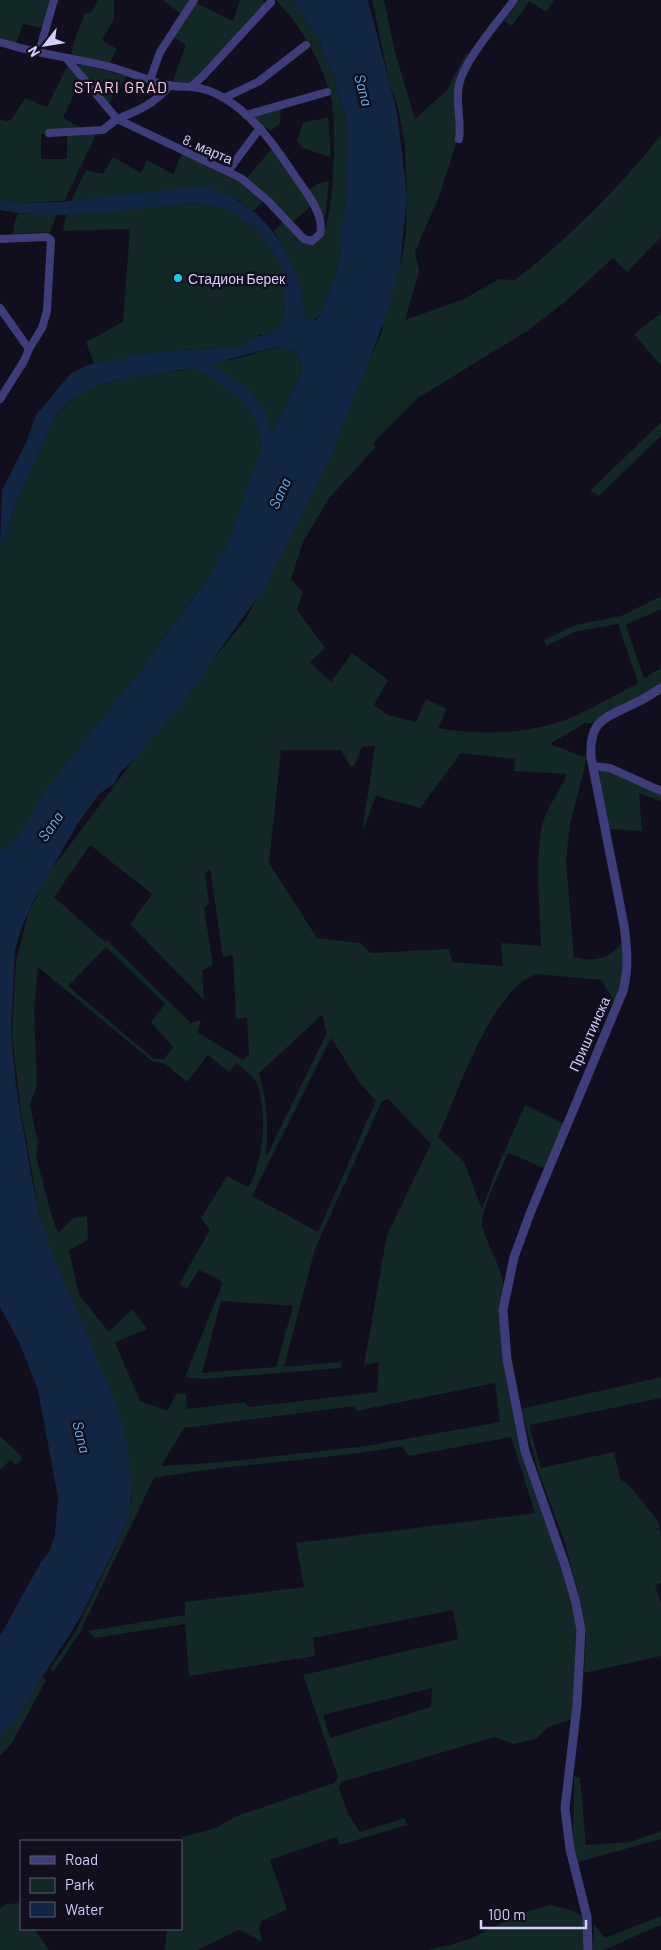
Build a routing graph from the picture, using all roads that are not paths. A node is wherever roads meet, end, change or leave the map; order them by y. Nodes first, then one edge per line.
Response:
1 (54, 0) edge
2 (194, 0) edge
3 (514, 0) edge
4 (272, 2) dead end
5 (0, 42) edge
6 (306, 45) dead end
7 (39, 52) junction
8 (67, 59) junction
9 (150, 80) junction
10 (170, 85) junction
11 (192, 86) junction
12 (327, 92) dead end
13 (224, 98) junction
14 (246, 115) junction
15 (118, 119) junction
16 (260, 128) junction
17 (49, 133) dead end
18 (459, 139) dead end
19 (228, 171) junction
20 (0, 239) edge
21 (0, 308) edge
22 (28, 349) junction
23 (0, 399) edge
24 (661, 688) edge
25 (593, 766) junction
26 (661, 791) edge
27 (588, 1950) edge

1 - 7 street
2 - 9 street
3 - 18 street
4 - 11 street
5 - 7 street
6 - 13 street
7 - 8 street
8 - 9 street
8 - 15 street
9 - 10 street
10 - 11 street
10 - 15 street
11 - 13 street
12 - 14 street
13 - 14 street
14 - 16 street
15 - 17 street
15 - 19 street, 8. марта
16 - 19 street
16 - 19 street, 8. марта
20 - 22 street
21 - 22 street
22 - 23 street
24 - 25 street, Приштинска
25 - 26 street
25 - 27 street, Приштинска

